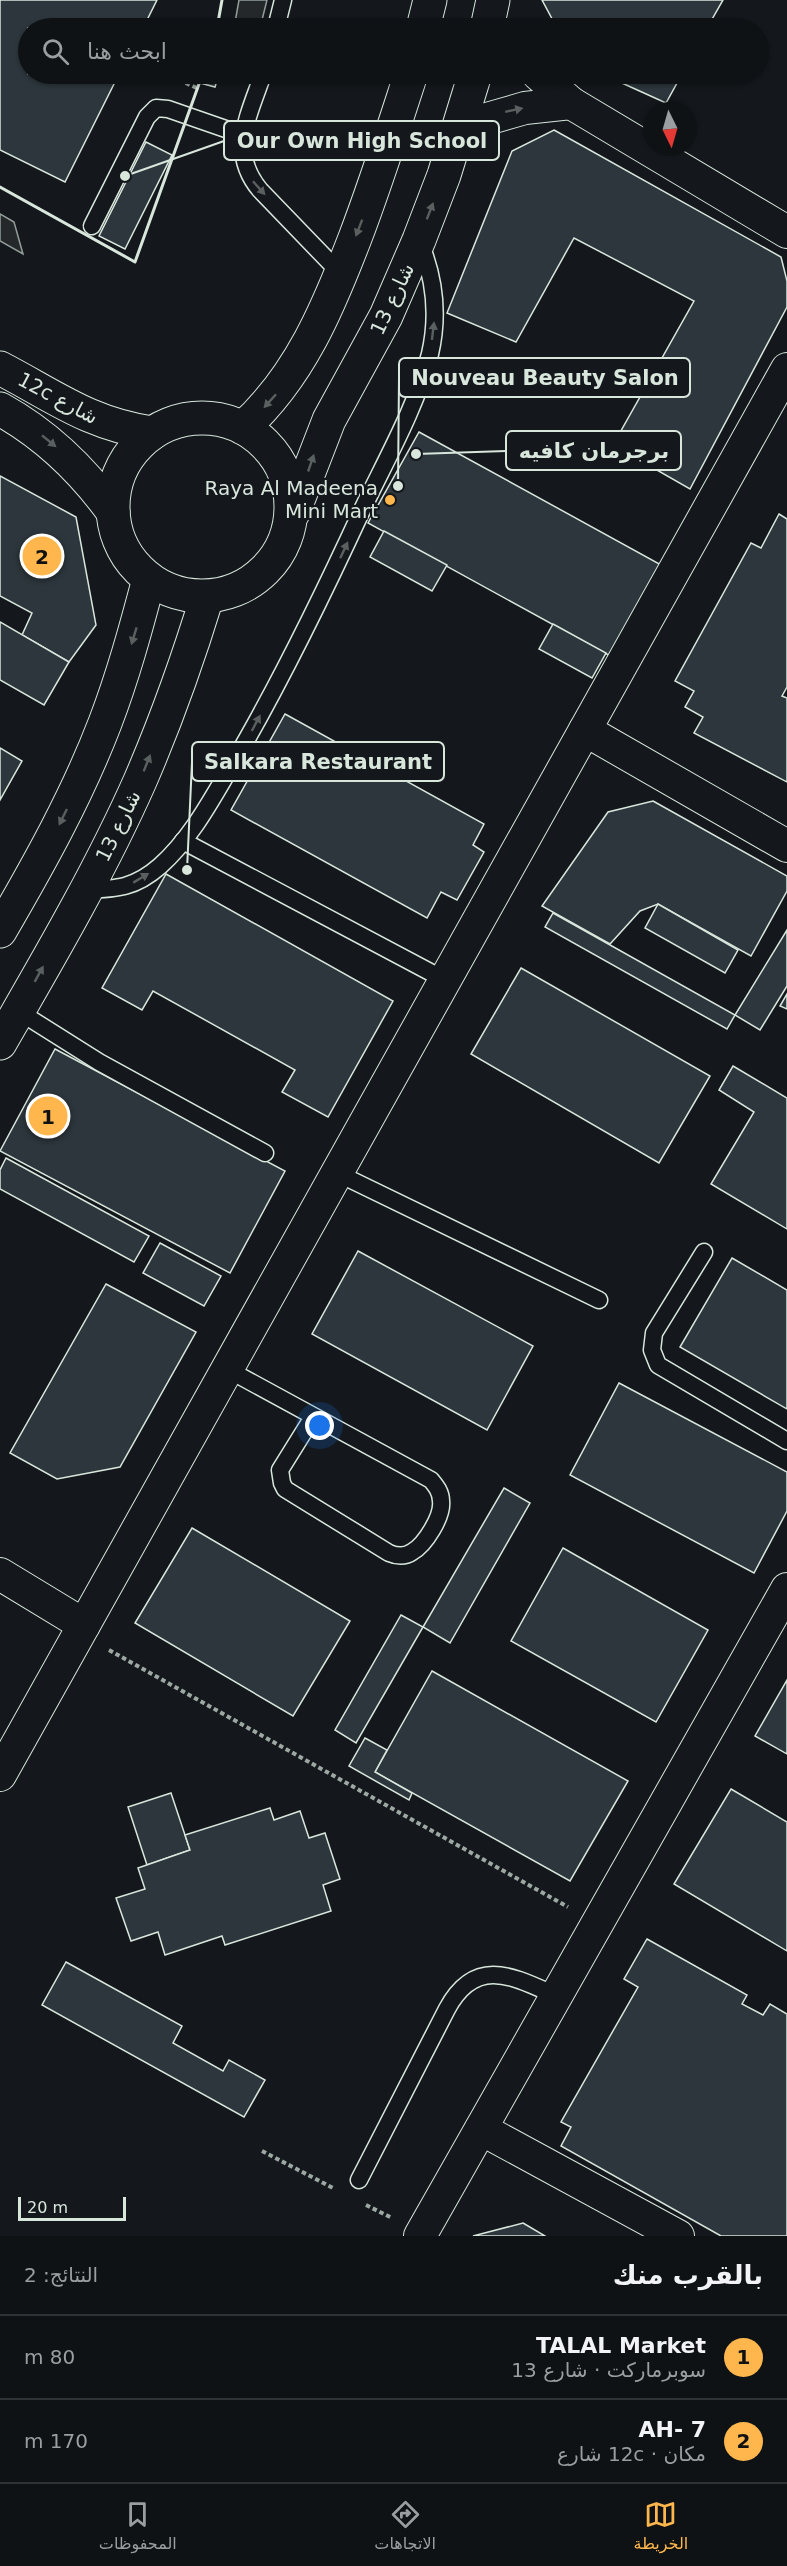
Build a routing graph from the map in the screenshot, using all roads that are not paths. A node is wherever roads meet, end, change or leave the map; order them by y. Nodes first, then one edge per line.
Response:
1 (283, 0) edge
2 (430, 0) edge
3 (278, 18) edge
4 (426, 18) edge
5 (260, 84) edge
6 (408, 84) edge
7 (472, 84) edge
8 (549, 84) edge
9 (571, 103) junction
10 (459, 127) junction
11 (243, 135) junction
12 (92, 226) dead end
13 (787, 232) edge
14 (418, 240) junction
15 (341, 274) junction
16 (0, 368) edge
17 (787, 369) edge
18 (0, 409) edge
19 (243, 428) junction
20 (152, 433) junction
21 (112, 512) junction
22 (291, 518) junction
23 (149, 579) junction
24 (207, 597) junction
25 (585, 730) junction
26 (183, 841) junction
27 (787, 846) edge
28 (85, 890) junction
29 (0, 931) edge
30 (445, 980) junction
31 (18, 1011) junction
32 (0, 1043) edge
33 (265, 1153) dead end
34 (337, 1173) junction
35 (704, 1252) dead end
36 (599, 1300) dead end
37 (227, 1370) junction
38 (313, 1417) junction
39 (787, 1441) edge
40 (0, 1574) edge
41 (787, 1589) edge
42 (82, 1629) junction
43 (0, 1775) edge
44 (557, 1996) junction
45 (481, 2129) junction
46 (359, 2180) dead end
47 (420, 2236) edge
48 (678, 2236) edge

1 - 3 lane
2 - 4 street
5 - 11 lane
6 -> 15 street
7 - 10 street, شارع 13
8 - 9 street
10 -> 9 street
9 - 13 street
14 -> 10 street, شارع 13
11 - 12 lane
11 -> 15 lane
22 -> 14 street, شارع 13
26 -> 14 lane
15 -> 19 street
16 - 20 street, 12c شارع
17 - 25 street
18 -> 21 street, 12c شارع
19 - 20 street
19 - 22 street
20 - 21 street
21 - 23 street
22 - 24 street
23 - 24 street
23 -> 29 street
28 -> 24 street, شارع 13
25 - 27 street
25 - 30 street
28 -> 26 lane
26 - 30 lane
31 -> 28 street, شارع 13
30 - 34 street
31 - 32 street, شارع 13
31 - 33 lane
34 - 36 lane
34 - 37 street
35 - 39 lane
37 - 38 lane
37 - 42 street
38 - 38 lane
40 - 42 street
41 - 44 street
42 - 43 street
44 - 45 street
44 - 46 lane
45 - 47 street
45 - 48 street

